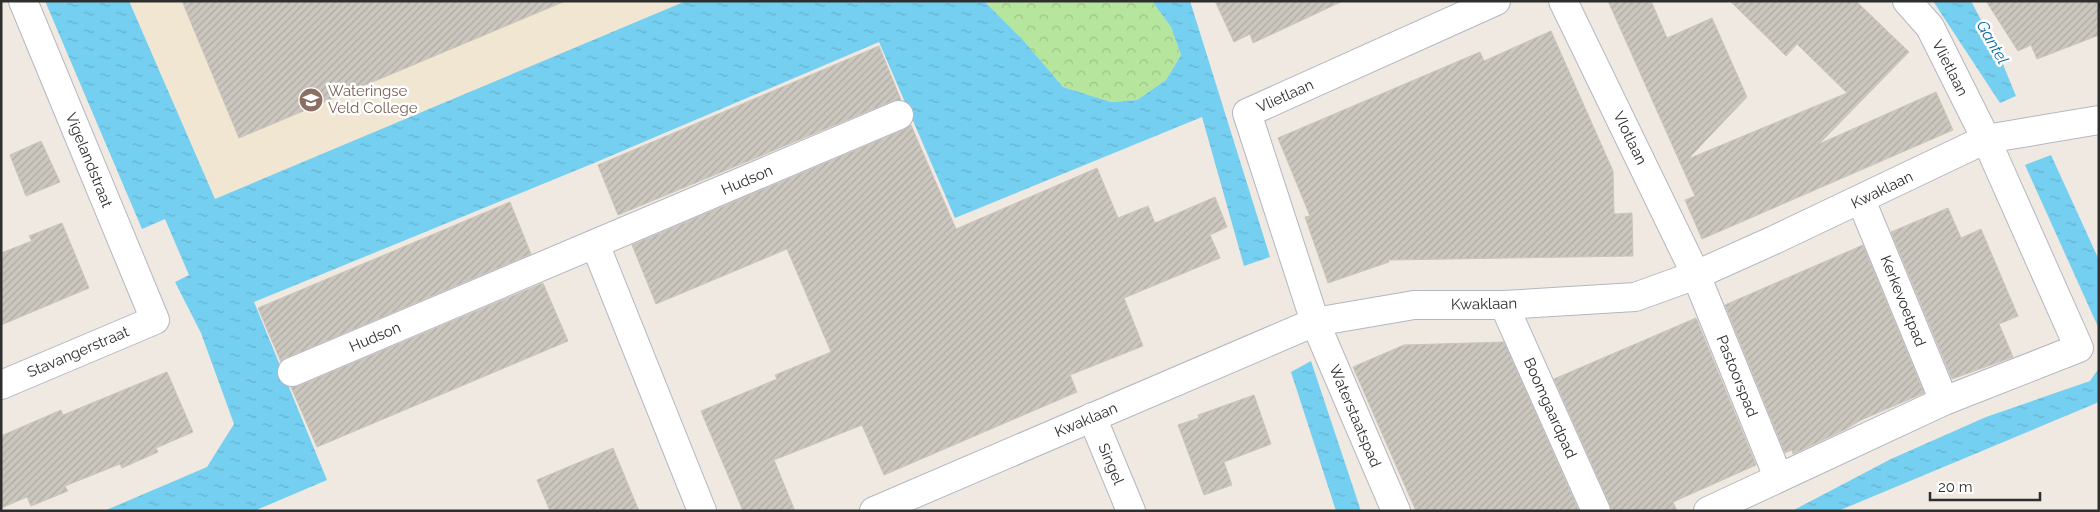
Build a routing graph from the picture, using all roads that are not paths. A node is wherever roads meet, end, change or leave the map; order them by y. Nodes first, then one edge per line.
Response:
1 (9, 1) edge
2 (23, 1) edge
3 (1496, 1) edge
4 (1564, 1) edge
5 (1907, 1) edge
6 (1, 4) edge
7 (899, 116) dead end
8 (2099, 120) edge
9 (1986, 139) junction
10 (1861, 200) junction
11 (595, 244) junction
12 (1696, 275) junction
13 (1504, 305) junction
14 (155, 320) joint
15 (1315, 322) junction
16 (292, 372) dead end
17 (1, 384) edge
18 (1944, 401) junction
19 (1092, 417) junction
20 (1778, 477) junction
21 (702, 511) edge
22 (874, 511) edge
23 (1131, 511) edge
24 (1396, 511) edge
25 (1596, 511) edge
26 (1708, 511) edge

1 - 6 street
2 - 14 street, Vigelandstraat
3 - 15 street, Vlietlaan
4 - 12 street, Vlotlaan
5 - 9 street, Vlietlaan
7 - 11 street, Hudson
8 - 9 street, Kwaklaan
9 - 10 street, Kwaklaan
9 - 18 street, Vlietlaan
10 - 12 street, Kwaklaan
10 - 18 street, Kerkevoetpad
11 - 16 street, Hudson
11 - 21 street
12 - 13 street, Kwaklaan
12 - 20 street, Pastoorspad
13 - 15 street, Kwaklaan
13 - 25 street, Boomgaardpad
14 - 17 street, Stavangerstraat
15 - 19 street, Kwaklaan
15 - 24 street, Waterstaatspad
18 - 20 street
19 - 22 street, Kwaklaan
19 - 23 street, Singel
20 - 26 street

